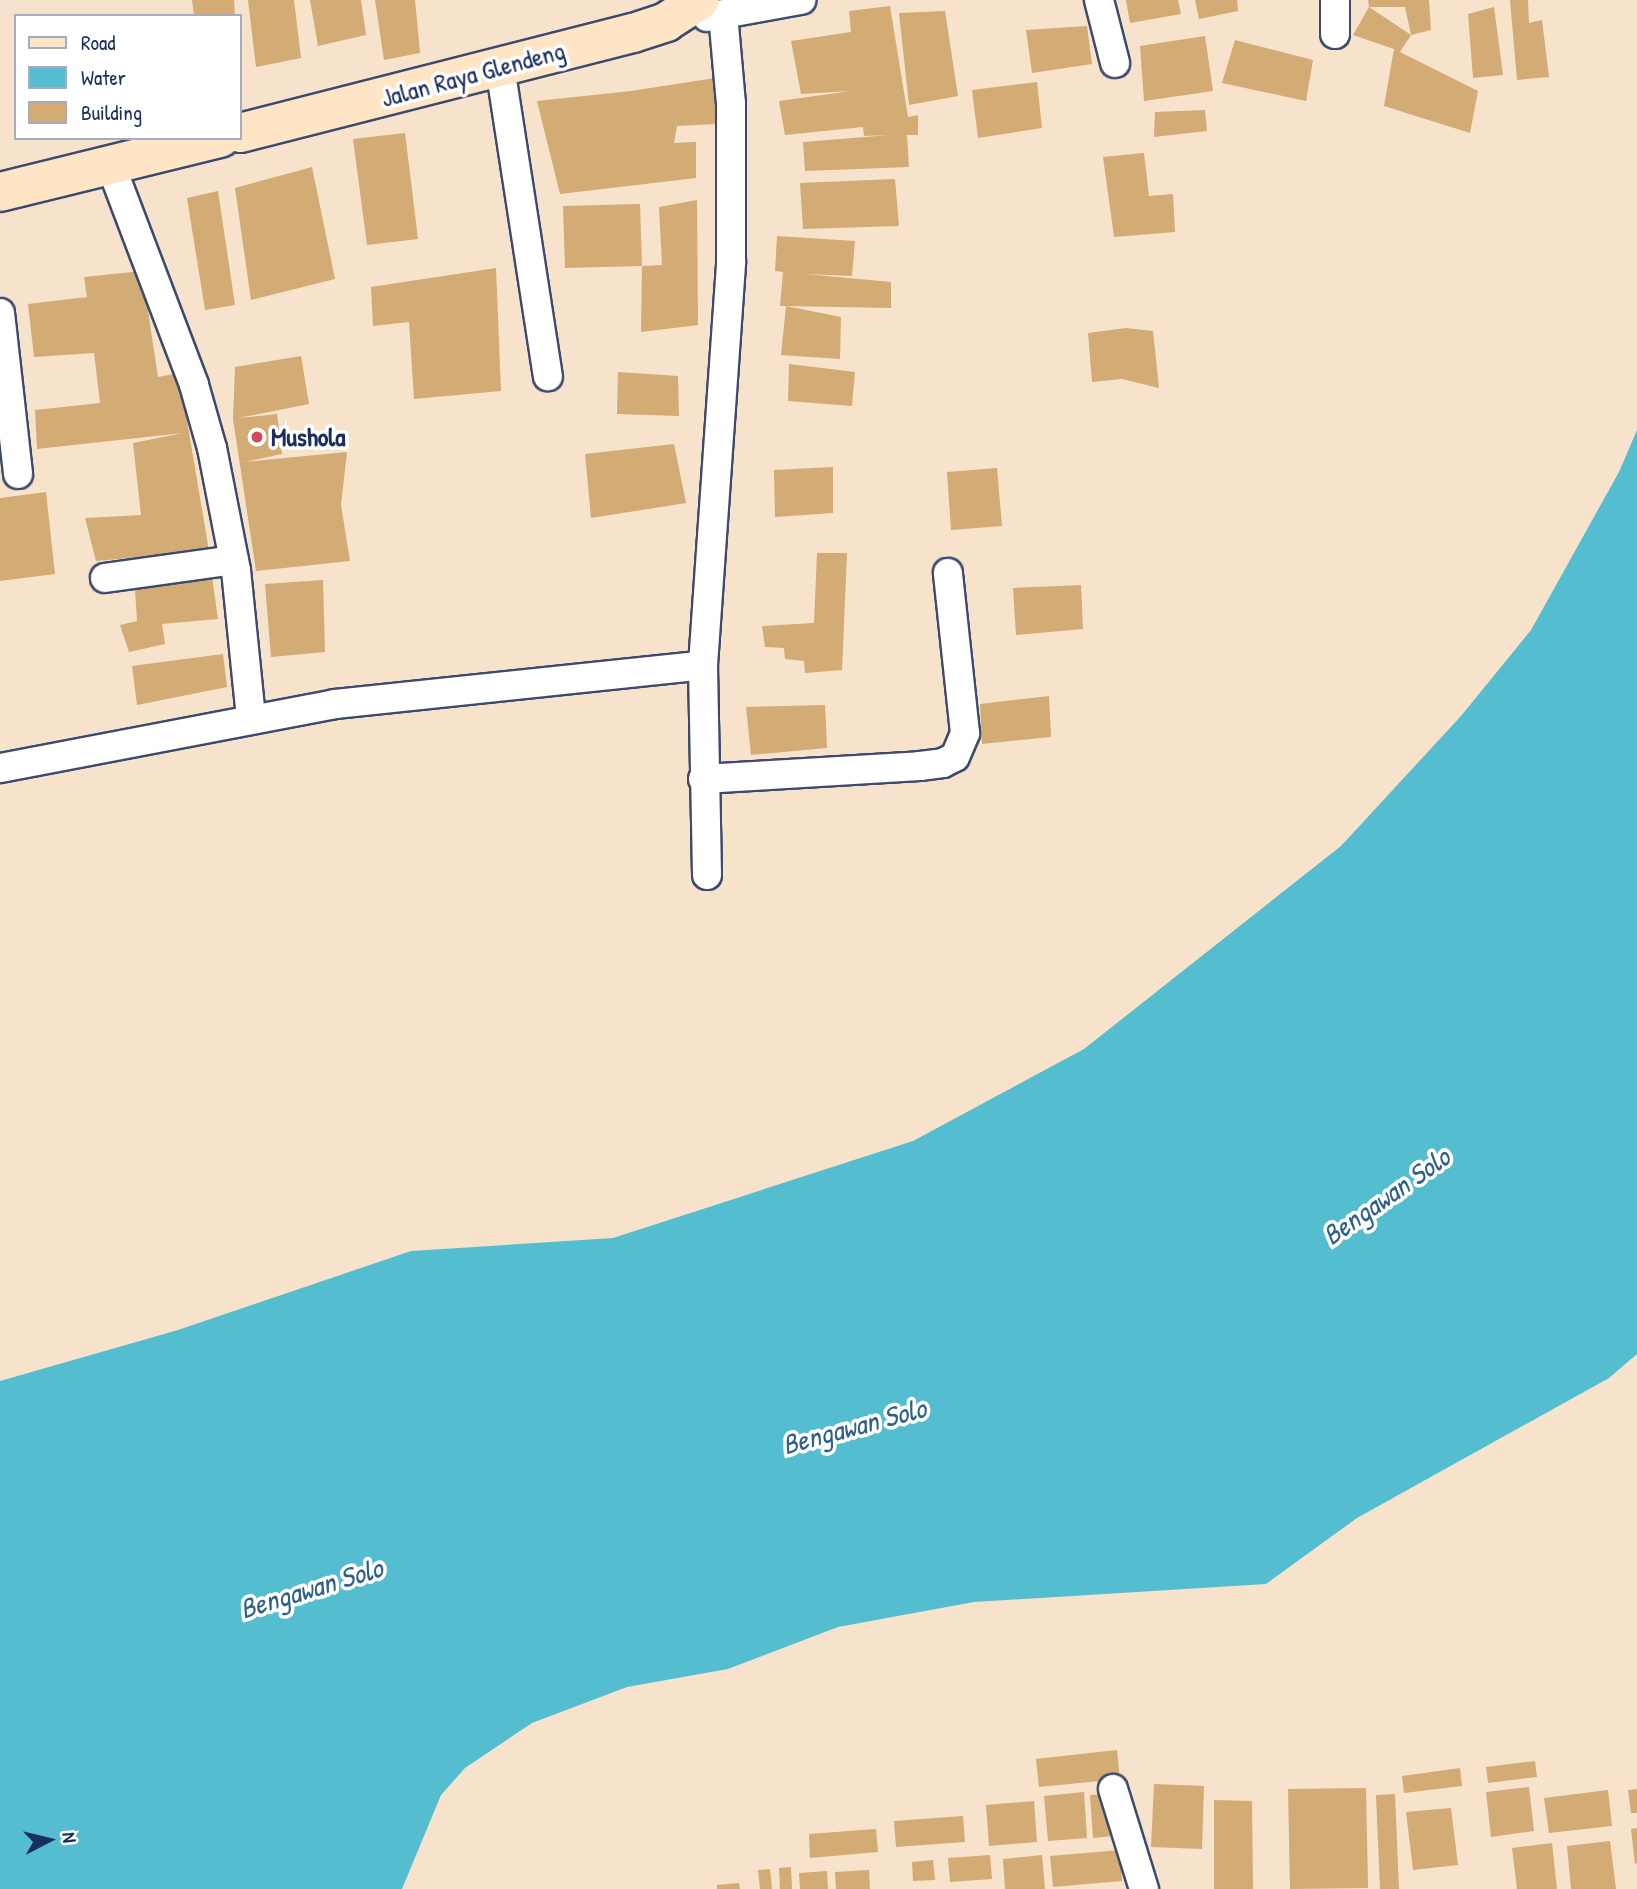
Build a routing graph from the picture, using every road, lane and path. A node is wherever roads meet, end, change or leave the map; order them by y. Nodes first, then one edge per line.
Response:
1 (801, 0) edge
2 (1099, 0) edge
3 (1335, 0) edge
4 (771, 4) edge
5 (712, 8) edge
6 (1335, 34) dead end
7 (1115, 63) dead end
8 (500, 67) junction
9 (242, 132) edge
10 (212, 140) edge
11 (111, 166) junction
12 (0, 192) edge
13 (0, 313) edge
14 (548, 376) dead end
15 (18, 474) dead end
16 (234, 560) junction
17 (948, 573) dead end
18 (105, 578) dead end
19 (703, 664) junction
20 (251, 718) junction
21 (0, 768) edge
22 (703, 779) junction
23 (707, 875) dead end
24 (1113, 1789) dead end
25 (1144, 1889) edge

1 - 4 street
2 - 7 street
3 - 6 street
4 - 5 street
5 - 8 main road, Jalan Raya Glendeng
5 - 19 street
8 - 9 main road, Jalan Raya Glendeng
8 - 14 street
10 - 11 main road
11 - 12 main road
11 - 16 street
13 - 15 street
16 - 18 street
16 - 20 street
17 - 22 street
19 - 20 street
19 - 22 street
20 - 21 street
22 - 23 street
24 - 25 street

